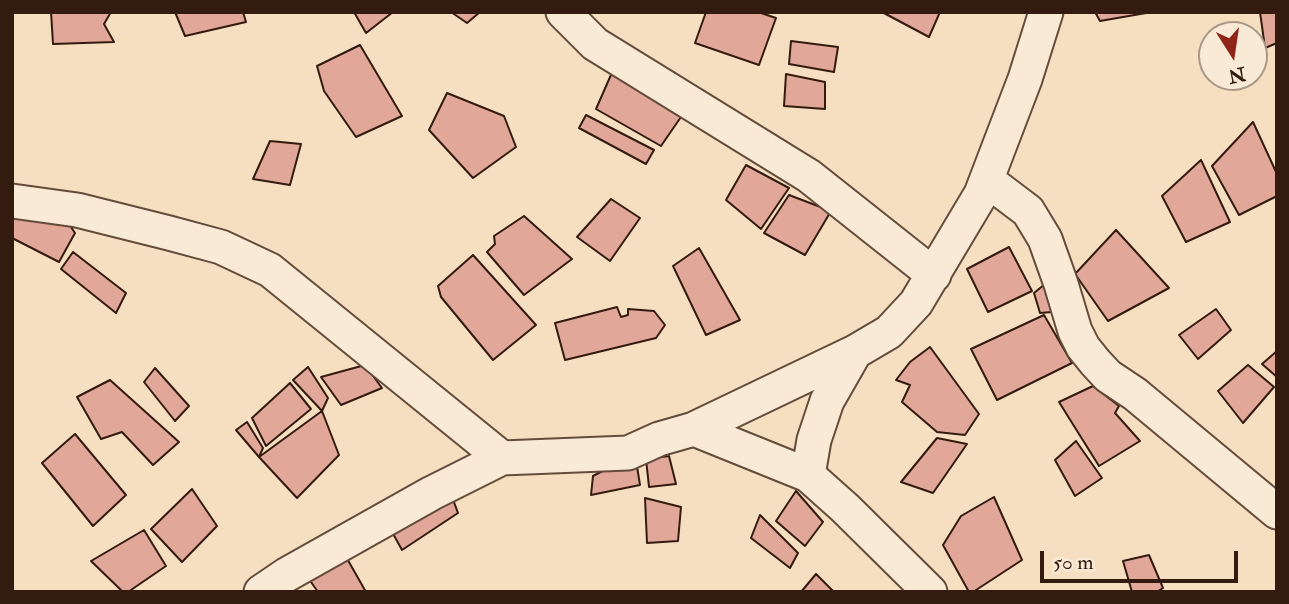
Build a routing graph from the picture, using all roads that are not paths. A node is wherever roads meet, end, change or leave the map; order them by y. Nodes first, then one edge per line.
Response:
1 (563, 12) edge
2 (1046, 12) edge
3 (986, 180) junction
4 (12, 201) edge
5 (934, 275) junction
6 (855, 352) junction
7 (694, 429) junction
8 (502, 458) junction
9 (808, 475) junction
10 (1277, 512) edge
11 (261, 592) edge
12 (930, 592) edge

1 - 5 street
2 - 3 street
3 - 5 street
3 - 10 street
4 - 8 street
5 - 6 street
6 - 7 street
6 - 9 street
7 - 8 street
7 - 9 street
8 - 11 street
9 - 12 street

